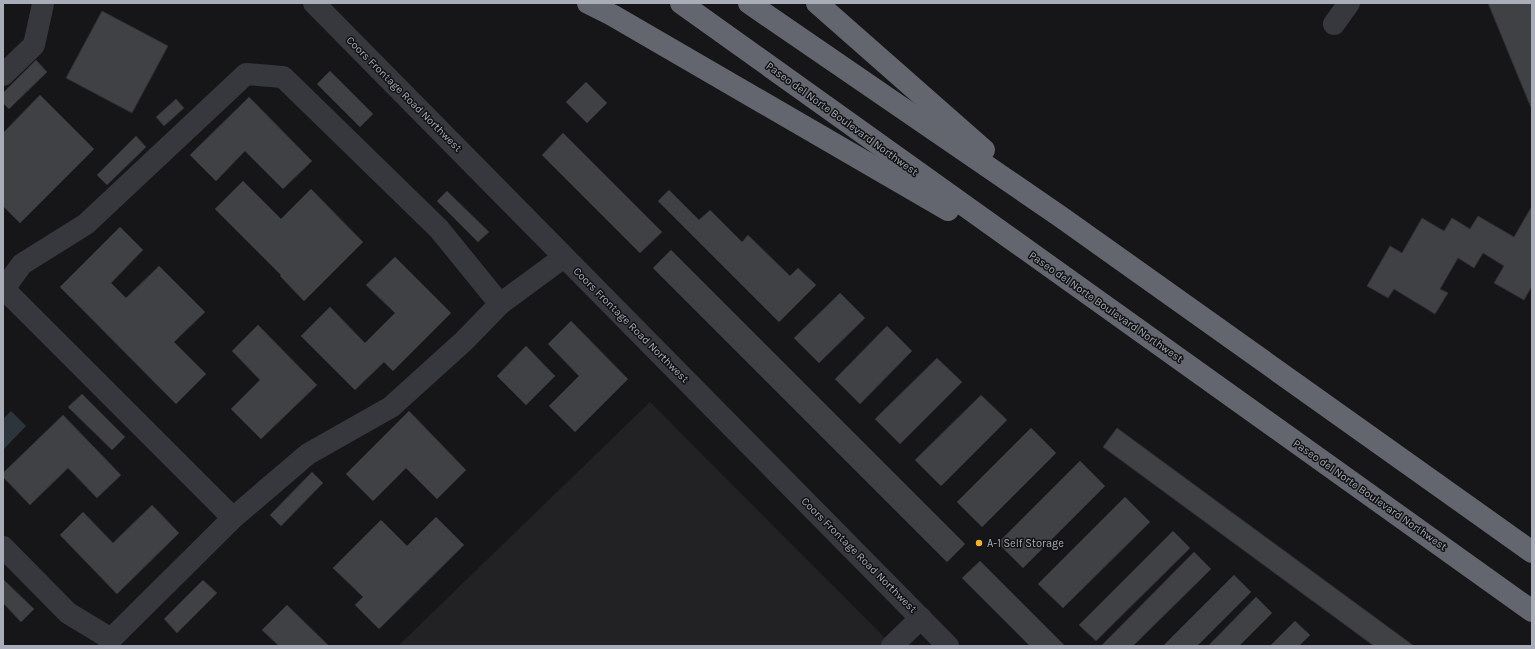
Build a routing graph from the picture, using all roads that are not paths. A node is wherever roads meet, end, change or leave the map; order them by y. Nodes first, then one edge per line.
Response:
1 (42, 3) edge
2 (314, 3) edge
3 (588, 3) edge
4 (680, 3) edge
5 (749, 3) edge
6 (817, 3) edge
7 (1349, 3) edge
8 (1334, 24) dead end
9 (3, 75) edge
10 (1060, 217) junction
11 (564, 256) junction
12 (1063, 277) junction
13 (3, 289) edge
14 (500, 304) junction
15 (233, 518) junction
16 (3, 547) edge
17 (1532, 552) edge
18 (1532, 611) edge
19 (921, 618) junction
20 (110, 642) edge
21 (892, 646) edge
22 (948, 646) edge

1 - 9 street
2 - 11 street, Coors Frontage Road Northwest
3 - 12 highway
4 - 12 highway, Paseo del Norte Boulevard Northwest
5 - 10 highway
6 - 10 highway
7 - 8 street
10 - 17 highway
11 - 14 street
11 - 19 street, Coors Frontage Road Northwest
12 - 18 highway, Paseo del Norte Boulevard Northwest
13 - 14 street
13 - 15 street
14 - 15 street
15 - 20 street
16 - 20 street
19 - 21 street
19 - 22 street, Coors Frontage Road Northwest

